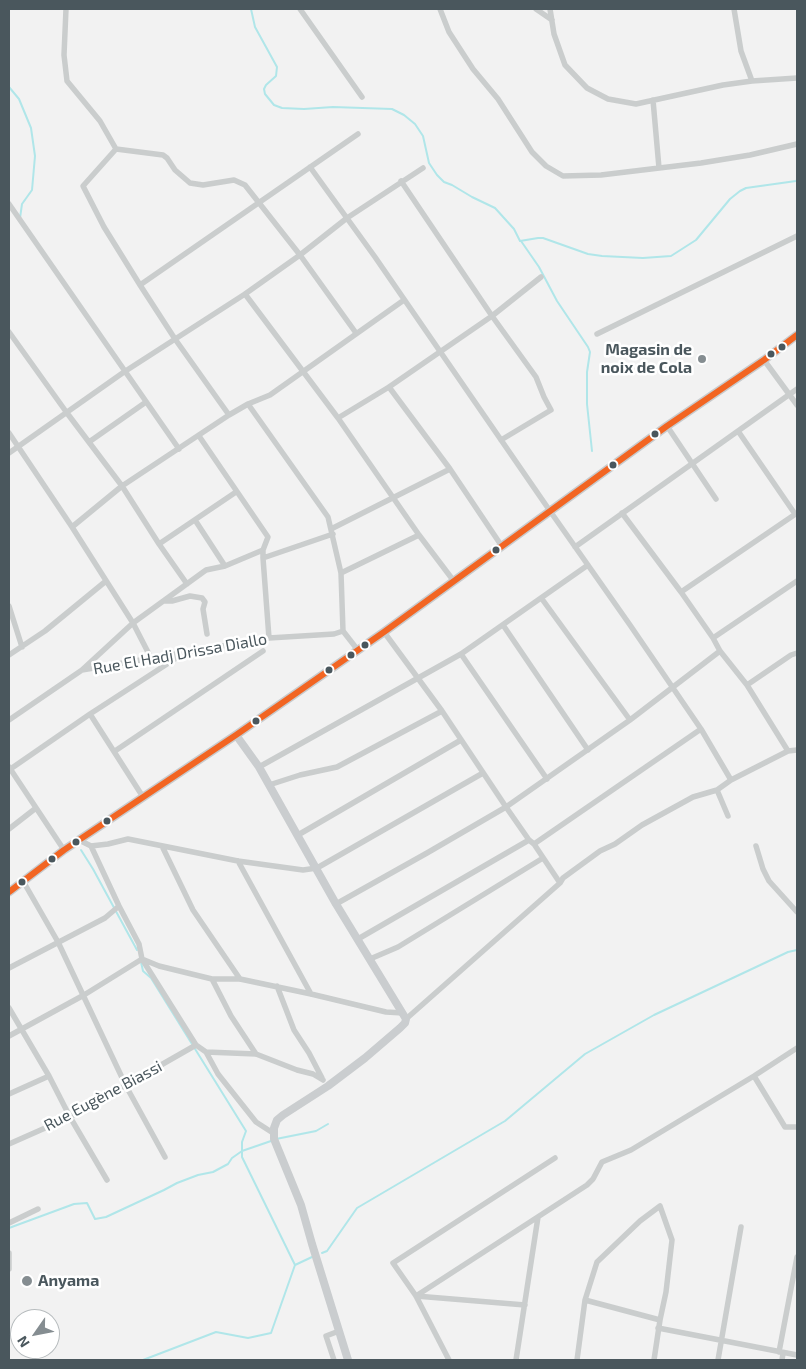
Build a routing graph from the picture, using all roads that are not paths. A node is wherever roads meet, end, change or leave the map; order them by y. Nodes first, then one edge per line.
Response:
1 (66, 9) edge
2 (300, 9) edge
3 (440, 9) edge
4 (536, 9) edge
5 (550, 9) edge
6 (734, 9) edge
7 (552, 20) junction
8 (797, 78) edge
9 (752, 81) junction
10 (362, 97) dead end
11 (653, 100) junction
12 (358, 134) dead end
13 (797, 144) edge
14 (116, 149) junction
15 (310, 167) junction
16 (423, 168) dead end
17 (659, 168) junction
18 (401, 181) junction
19 (259, 203) junction
20 (9, 204) edge
21 (347, 218) junction
22 (797, 236) edge
23 (300, 255) junction
24 (541, 277) dead end
25 (140, 285) junction
26 (245, 294) junction
27 (404, 300) junction
28 (492, 316) junction
29 (9, 332) edge
30 (356, 333) junction
31 (597, 334) dead end
32 (797, 335) edge
33 (175, 339) junction
34 (440, 350) junction
35 (764, 360) junction
36 (304, 371) junction
37 (124, 372) junction
38 (389, 387) junction
39 (797, 389) edge
40 (789, 395) junction
41 (146, 402) junction
42 (248, 404) junction
43 (797, 405) edge
44 (67, 413) junction
45 (229, 415) junction
46 (338, 418) junction
47 (667, 426) junction
48 (738, 431) junction
49 (9, 433) edge
50 (199, 436) junction
51 (501, 440) junction
52 (88, 442) junction
53 (18, 447) junction
54 (179, 449) junction
55 (9, 453) edge
56 (691, 463) junction
57 (450, 469) junction
58 (122, 486) junction
59 (236, 492) junction
60 (394, 498) junction
61 (716, 500) dead end
62 (550, 511) junction
63 (622, 514) junction
64 (796, 514) edge
65 (195, 520) junction
66 (72, 527) junction
67 (332, 532) junction
68 (419, 535) junction
69 (159, 544) junction
70 (501, 546) junction
71 (575, 547) junction
72 (263, 550) junction
73 (263, 558) junction
74 (226, 566) junction
75 (588, 566) junction
76 (341, 574) junction
77 (453, 580) junction
78 (106, 581) junction
79 (797, 581) edge
80 (187, 584) junction
81 (681, 592) junction
82 (542, 599) junction
83 (164, 601) junction
84 (9, 606) edge
85 (133, 623) junction
86 (503, 625) junction
87 (343, 631) junction
88 (384, 632) junction
89 (207, 634) dead end
90 (269, 638) junction
91 (713, 638) junction
92 (22, 646) junction
93 (357, 649) junction
94 (263, 651) dead end
95 (720, 651) junction
96 (186, 652) junction
97 (461, 654) junction
98 (797, 654) edge
99 (9, 656) edge
100 (151, 658) junction
101 (82, 670) junction
102 (419, 679) junction
103 (747, 685) junction
104 (673, 688) junction
105 (442, 711) junction
106 (90, 714) junction
107 (9, 720) edge
108 (630, 720) junction
109 (701, 729) junction
110 (236, 735) junction
111 (461, 740) junction
112 (588, 750) junction
113 (797, 750) edge
114 (115, 751) junction
115 (788, 751) junction
116 (259, 767) junction
117 (9, 769) edge
118 (483, 773) junction
119 (547, 779) junction
120 (731, 780) junction
121 (269, 785) junction
122 (717, 790) junction
123 (143, 796) junction
124 (506, 807) junction
125 (36, 808) junction
126 (728, 816) dead end
127 (9, 829) edge
128 (298, 835) junction
129 (79, 840) junction
130 (531, 842) junction
131 (91, 846) junction
132 (162, 846) junction
133 (756, 846) dead end
134 (64, 850) junction
135 (543, 858) junction
136 (238, 862) junction
137 (317, 868) junction
138 (23, 881) junction
139 (560, 883) junction
140 (9, 892) edge
141 (336, 904) junction
142 (119, 906) junction
143 (797, 912) edge
144 (358, 939) junction
145 (58, 942) junction
146 (142, 959) junction
147 (370, 960) junction
148 (9, 968) edge
149 (212, 979) junction
150 (240, 980) junction
151 (276, 986) junction
152 (311, 994) junction
153 (84, 995) junction
154 (9, 1008) edge
155 (405, 1016) junction
156 (22, 1030) junction
157 (9, 1036) edge
158 (196, 1045) junction
159 (797, 1048) edge
160 (206, 1052) junction
161 (256, 1054) junction
162 (49, 1076) junction
163 (754, 1076) junction
164 (325, 1083) junction
165 (126, 1086) junction
166 (9, 1094) edge
167 (70, 1117) junction
168 (797, 1127) edge
169 (273, 1133) junction
170 (9, 1144) edge
171 (165, 1157) dead end
172 (555, 1158) dead end
173 (107, 1180) dead end
174 (38, 1209) dead end
175 (538, 1217) junction
176 (9, 1223) edge
177 (741, 1228) dead end
178 (9, 1253) edge
179 (797, 1256) edge
180 (9, 1269) edge
181 (416, 1296) junction
182 (585, 1300) junction
183 (525, 1305) junction
184 (660, 1320) junction
185 (658, 1328) junction
186 (339, 1331) junction
187 (721, 1340) junction
188 (781, 1353) junction
189 (797, 1355) edge
190 (334, 1360) edge
191 (348, 1360) edge
192 (449, 1360) edge
193 (516, 1360) edge
194 (577, 1360) edge
195 (654, 1360) edge
196 (718, 1360) edge
197 (782, 1360) edge

1 - 14 street
2 - 10 street
3 - 17 street
4 - 7 street
5 - 7 street
6 - 9 street
7 - 11 street
8 - 9 street
9 - 11 street
11 - 17 street
12 - 15 street
13 - 17 street
14 - 19 street
14 - 25 street
15 - 19 street
15 - 21 street
16 - 18 street
18 - 21 street
18 - 28 street
19 - 23 street
19 - 25 street
20 - 37 street
21 - 23 street
21 - 27 street
22 - 31 street
23 - 26 street
23 - 30 street
24 - 28 street
25 - 33 street
26 - 33 street
26 - 36 street
27 - 30 street
27 - 34 street
28 - 34 street
28 - 51 street
29 - 44 street
30 - 36 street
32 - 35 main road
33 - 37 street
33 - 45 street
34 - 38 street
34 - 51 street
35 - 40 street
35 - 47 main road
36 - 42 street
36 - 46 street
37 - 41 street
37 - 44 street
38 - 46 street
38 - 57 street
39 - 40 street
40 - 43 street
40 - 48 street
41 - 52 street
41 - 54 street
42 - 45 street
42 - 67 street
44 - 52 street
44 - 53 street
45 - 50 street
46 - 60 street
47 - 56 street
47 - 62 main road
48 - 56 street
48 - 64 street
49 - 53 street
50 - 54 street
50 - 59 street
51 - 62 street
52 - 58 street
53 - 55 street
53 - 66 street
54 - 58 street
56 - 61 street
56 - 63 street
57 - 60 street
57 - 70 street
58 - 66 street
58 - 69 street
59 - 65 street
59 - 72 street
60 - 67 street
60 - 68 street
62 - 70 main road
62 - 71 street
63 - 71 street
63 - 81 street
64 - 81 street
65 - 69 street
65 - 74 street
66 - 78 street
67 - 73 street
67 - 76 street
68 - 76 street
68 - 77 street
69 - 80 street
70 - 77 main road
71 - 75 street
72 - 73 street
72 - 74 street
73 - 90 street
74 - 80 street
75 - 82 street
75 - 104 street
76 - 87 street
77 - 88 main road
78 - 85 street
78 - 92 street
79 - 91 street
80 - 83 street
81 - 91 street
82 - 86 street
82 - 108 street
83 - 85 street
83 - 89 street
84 - 92 street
85 - 100 street
85 - 101 street
86 - 97 street
86 - 112 street
87 - 90 street, Rue El Hadj Drissa Diallo
87 - 93 street
88 - 93 main road
88 - 102 street
90 - 96 street, Rue El Hadj Drissa Diallo
91 - 95 street
92 - 99 street
93 - 110 main road
94 - 114 street
95 - 103 street
95 - 104 street
96 - 100 street, Rue El Hadj Drissa Diallo
96 - 106 street
97 - 102 street
97 - 119 street
98 - 103 street
100 - 101 street, Rue El Hadj Drissa Diallo
101 - 107 street, Rue El Hadj Drissa Diallo
102 - 105 street
102 - 116 street
103 - 115 street
104 - 108 street
104 - 109 street
105 - 111 street
105 - 121 street
106 - 114 street
106 - 117 street
108 - 112 street
109 - 120 street
109 - 130 street
110 - 116 street
110 - 123 main road
111 - 118 street
111 - 128 street
112 - 119 street
113 - 115 street
114 - 123 street
115 - 120 street
116 - 121 street
117 - 125 street
118 - 124 street
118 - 137 street
119 - 124 street
120 - 122 street
121 - 128 street
122 - 126 street
122 - 139 street
123 - 129 main road
124 - 130 street
124 - 141 street
125 - 127 street
125 - 134 street
128 - 137 street
129 - 131 street
129 - 134 main road
130 - 135 street
130 - 144 street
131 - 132 street
131 - 142 street
132 - 136 street
132 - 150 street
133 - 143 street
134 - 138 main road
135 - 139 street
135 - 147 street
136 - 137 street
136 - 152 street
137 - 141 street
138 - 140 main road
138 - 145 street
139 - 155 street
141 - 144 street
142 - 145 street
142 - 146 street
144 - 147 street
145 - 148 street
145 - 153 street
146 - 149 street
146 - 153 street
146 - 158 street
147 - 155 street
149 - 150 street
149 - 161 street
150 - 151 street
151 - 152 street
151 - 164 street
152 - 155 street
153 - 156 street
153 - 165 street
154 - 156 street
155 - 164 street
156 - 157 street
156 - 162 street
158 - 160 street
158 - 165 street, Rue Eugène Biassi
159 - 163 street
160 - 161 street
160 - 169 street
161 - 164 street
162 - 166 street
162 - 167 street
163 - 168 street
163 - 175 street
164 - 169 street
165 - 167 street, Rue Eugène Biassi
165 - 171 street
167 - 170 street, Rue Eugène Biassi
167 - 173 street
169 - 186 street
172 - 181 street
174 - 176 street
175 - 181 street
175 - 183 street
177 - 187 street
178 - 180 street
179 - 188 street
181 - 183 street
181 - 192 street
182 - 184 street
182 - 184 street
182 - 194 street
183 - 193 street
184 - 185 street
185 - 187 street
185 - 195 street
186 - 190 street
186 - 191 street
187 - 188 street
187 - 196 street
188 - 189 street
188 - 197 street

